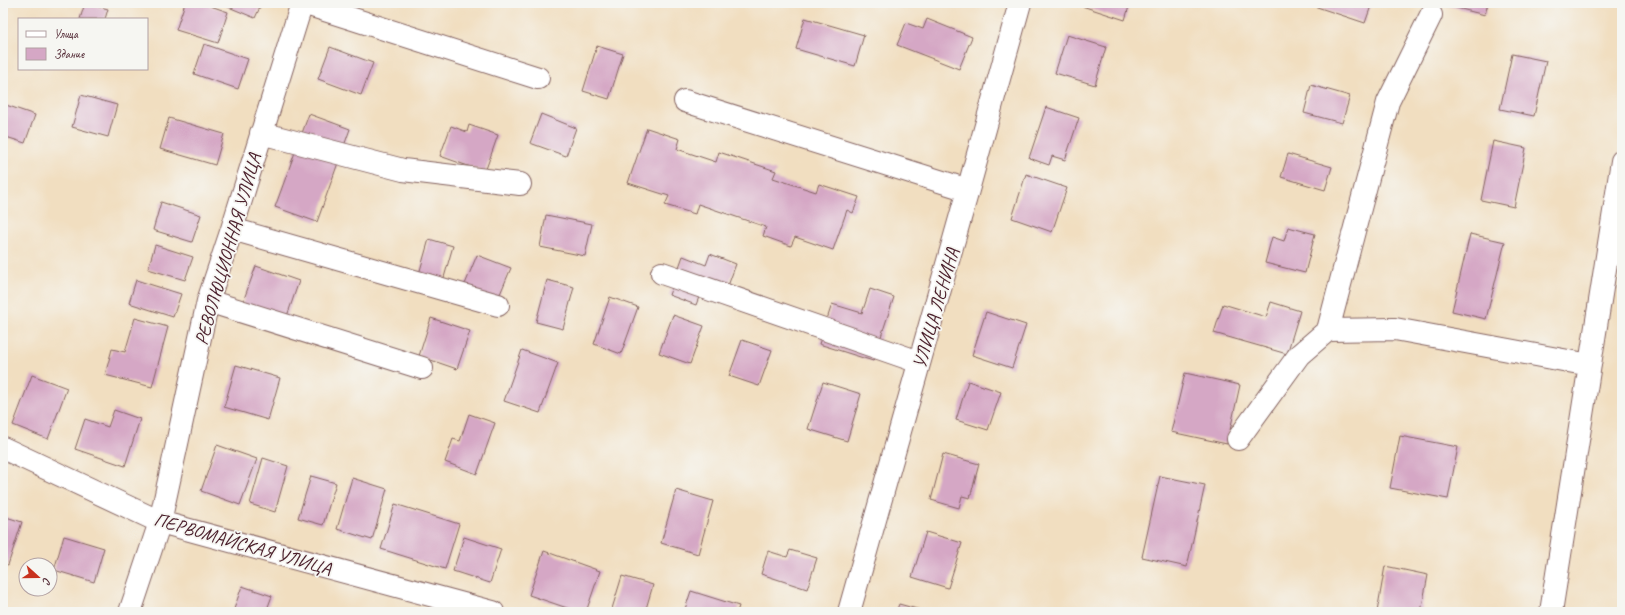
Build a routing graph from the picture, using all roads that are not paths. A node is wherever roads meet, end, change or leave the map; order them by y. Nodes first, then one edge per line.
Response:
1 (303, 3) edge
2 (1020, 3) edge
3 (1431, 15) dead end
4 (538, 78) dead end
5 (685, 101) dead end
6 (261, 133) junction
7 (1622, 161) edge
8 (520, 184) dead end
9 (968, 190) junction
10 (232, 229) junction
11 (662, 273) dead end
12 (208, 300) junction
13 (498, 305) dead end
14 (1328, 330) junction
15 (919, 362) junction
16 (1590, 365) junction
17 (422, 368) dead end
18 (1238, 439) dead end
19 (3, 448) edge
20 (160, 522) junction
21 (130, 612) edge
22 (493, 612) edge
23 (849, 612) edge
24 (1551, 612) edge

1 - 4 street
1 - 6 street, РЕВОЛЮЦИОННАЯ УЛИЦА
2 - 9 street, УЛИЦА ЛЕНИНА
3 - 14 street
5 - 9 street
6 - 8 street
6 - 10 street, РЕВОЛЮЦИОННАЯ УЛИЦА
7 - 16 street
9 - 15 street, УЛИЦА ЛЕНИНА
10 - 12 street, РЕВОЛЮЦИОННАЯ УЛИЦА
10 - 13 street
11 - 15 street
12 - 17 street
12 - 20 street, РЕВОЛЮЦИОННАЯ УЛИЦА
14 - 16 street
14 - 18 street
15 - 23 street, УЛИЦА ЛЕНИНА
16 - 24 street
19 - 20 street, ПЕРВОМАЙСКАЯ УЛИЦА
20 - 21 street, РЕВОЛЮЦИОННАЯ УЛИЦА
20 - 22 street, ПЕРВОМАЙСКАЯ УЛИЦА

